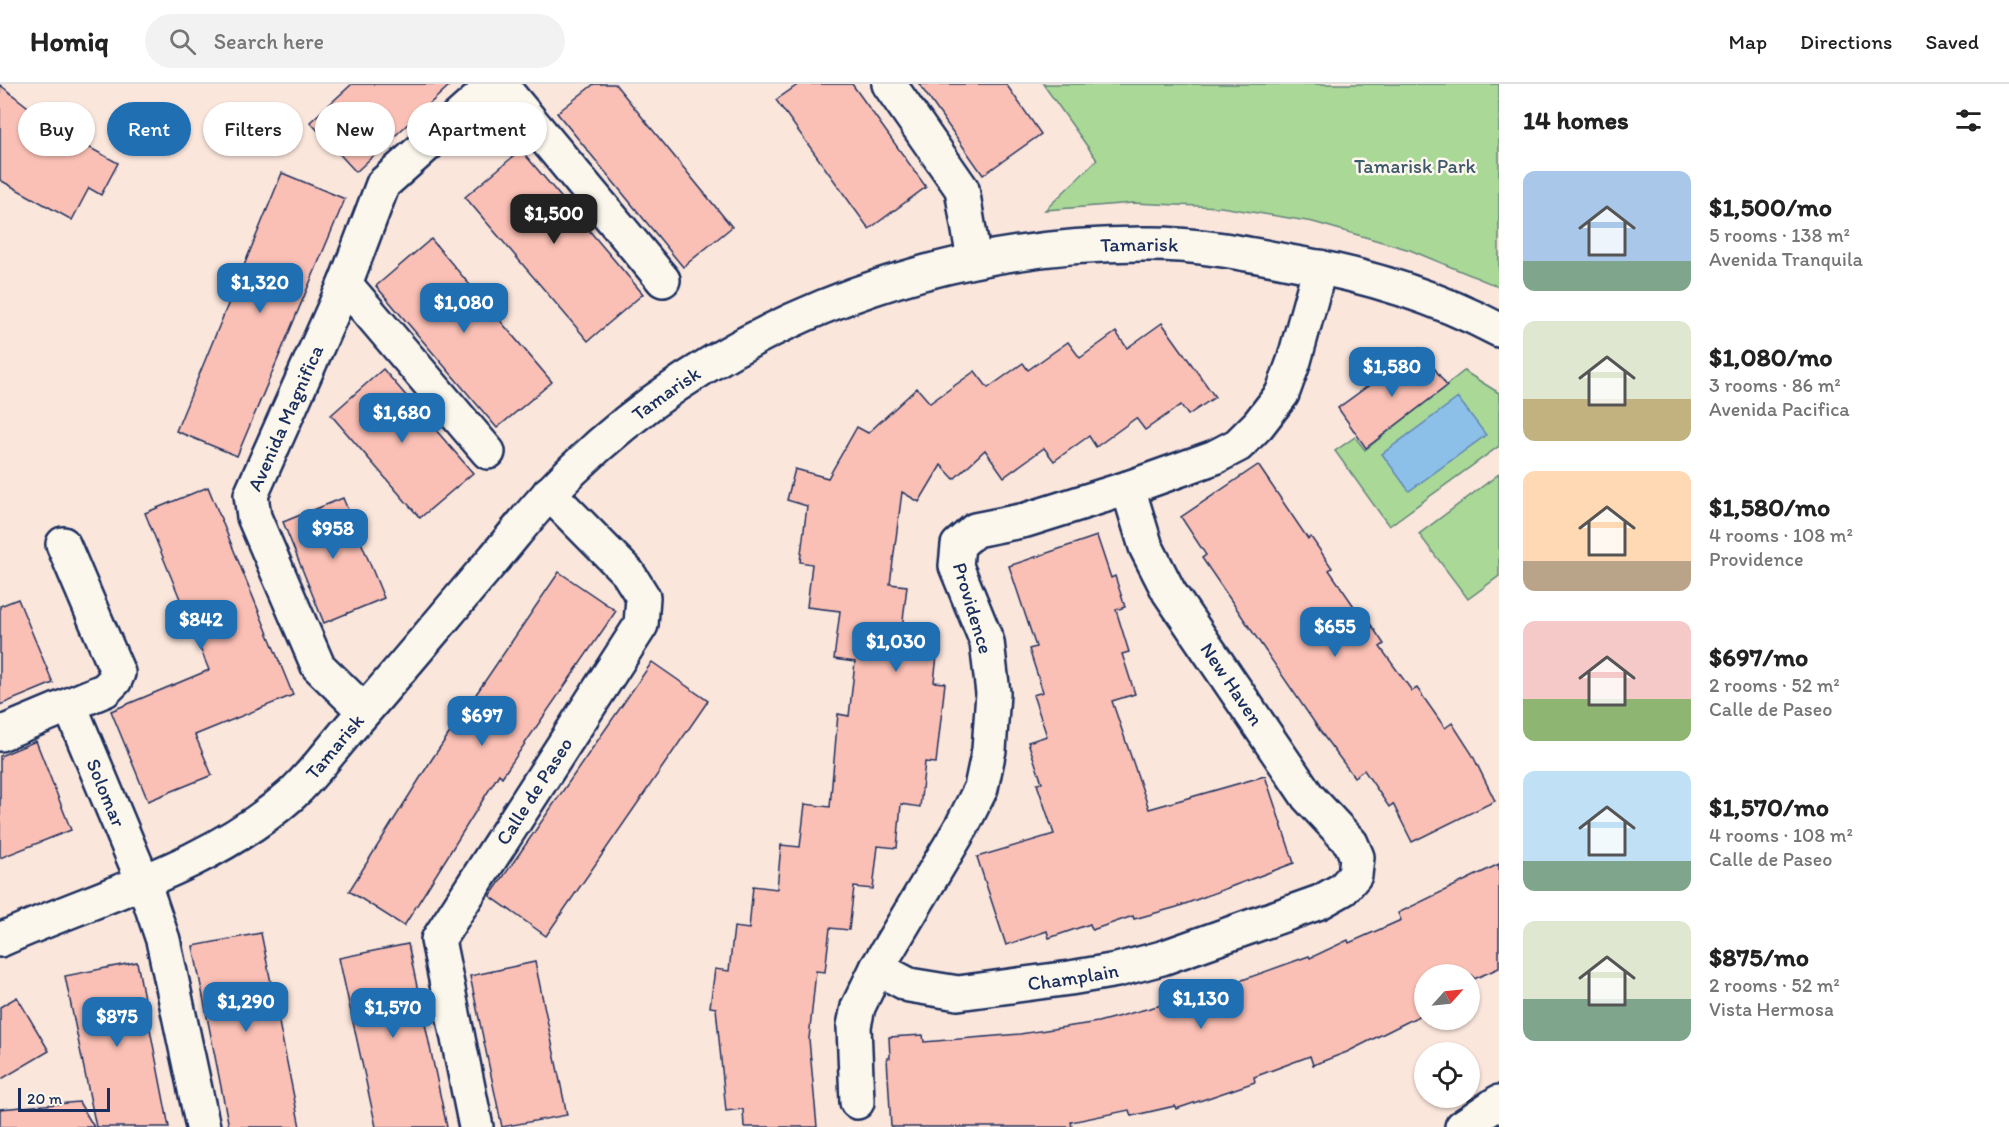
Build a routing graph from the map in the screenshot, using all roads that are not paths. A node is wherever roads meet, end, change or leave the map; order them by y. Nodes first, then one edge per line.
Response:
1 (495, 84) edge
2 (500, 84) edge
3 (889, 84) edge
4 (974, 260) junction
5 (1320, 267) junction
6 (663, 280) dead end
7 (345, 284) junction
8 (1499, 330) edge
9 (488, 452) dead end
10 (1128, 488) junction
11 (549, 493) junction
12 (63, 544) dead end
13 (70, 706) junction
14 (364, 711) junction
15 (0, 734) edge
16 (1356, 866) joint
17 (143, 881) junction
18 (0, 940) edge
19 (877, 968) junction
20 (857, 1102) dead end
21 (1499, 1102) edge
22 (203, 1127) edge
23 (476, 1127) edge
24 (1462, 1127) edge

1 - 7 street, Avenida Magnifica
2 - 6 street
3 - 4 street
4 - 5 street, Tamarisk
4 - 11 street, Tamarisk
5 - 8 street, Tamarisk
5 - 10 street, Providence
7 - 9 street
7 - 14 street, Avenida Magnifica
10 - 16 street, New Haven
10 - 19 street, Providence
11 - 14 street, Tamarisk
11 - 23 street, Calle de Paseo
12 - 13 street
13 - 15 street
13 - 17 street, Solomar
14 - 17 street, Tamarisk
16 - 19 street, Champlain
17 - 18 street, Tamarisk
17 - 22 street, Solomar
19 - 20 street, Providence
21 - 24 street

